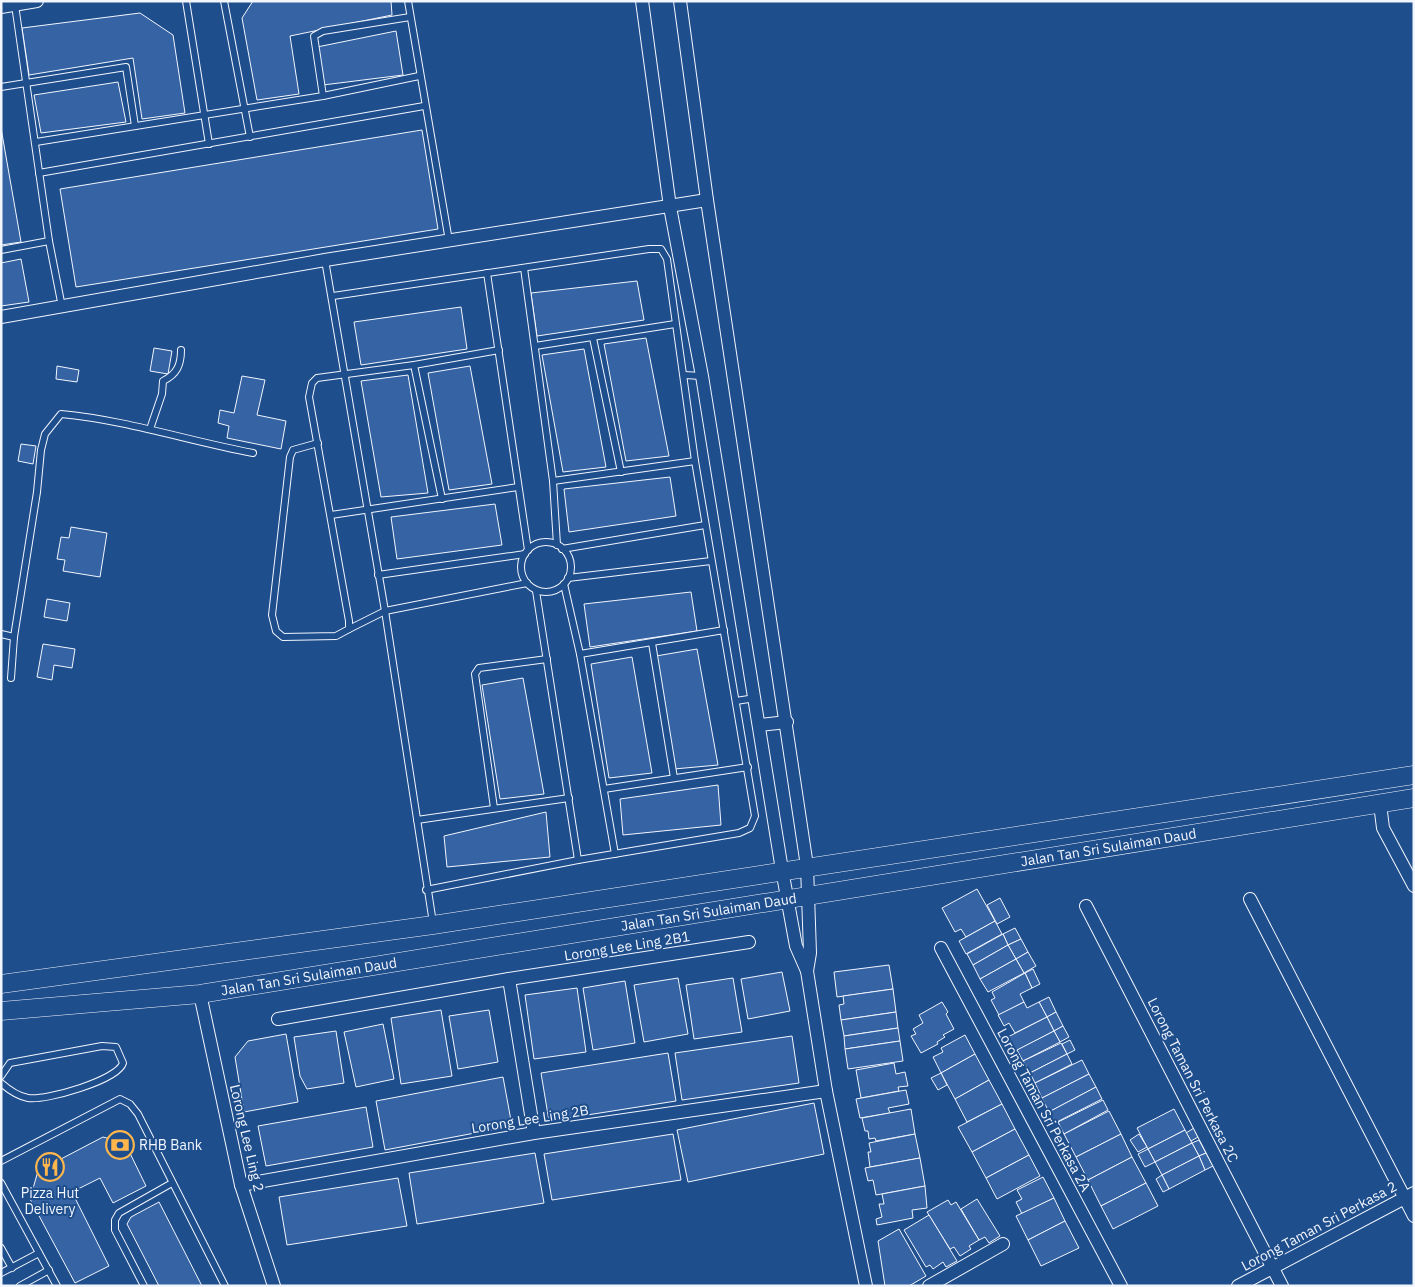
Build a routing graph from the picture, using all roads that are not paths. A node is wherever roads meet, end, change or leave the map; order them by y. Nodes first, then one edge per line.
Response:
1 (38, 1) edge
2 (186, 1) edge
3 (224, 1) edge
4 (408, 1) edge
5 (642, 1) edge
6 (680, 1) edge
7 (14, 4) junction
8 (1, 7) edge
9 (410, 17) junction
10 (419, 76) junction
11 (26, 83) junction
12 (1, 87) edge
13 (323, 96) junction
14 (424, 106) junction
15 (244, 109) junction
16 (204, 115) junction
17 (135, 126) junction
18 (250, 137) junction
19 (36, 142) junction
20 (209, 144) junction
21 (39, 173) junction
22 (707, 200) junction
23 (670, 207) junction
24 (49, 241) junction
25 (449, 241) junction
26 (1, 250) edge
27 (325, 260) junction
28 (524, 268) junction
29 (487, 274) junction
30 (333, 296) junction
31 (62, 307) junction
32 (1, 317) edge
33 (676, 324) junction
34 (593, 338) junction
35 (535, 346) junction
36 (181, 350) dead end
37 (499, 350) junction
38 (414, 365) junction
39 (346, 374) junction
40 (684, 375) junction
41 (702, 376) junction
42 (150, 429) junction
43 (318, 443) junction
44 (253, 453) dead end
45 (695, 461) junction
46 (621, 472) junction
47 (553, 482) junction
48 (518, 487) junction
49 (442, 499) junction
50 (368, 510) junction
51 (331, 516) junction
52 (706, 525) junction
53 (560, 547) junction
54 (526, 552) junction
55 (711, 561) junction
56 (378, 575) junction
57 (568, 578) junction
58 (527, 583) junction
59 (564, 584) junction
60 (536, 590) junction
61 (385, 612) junction
62 (349, 629) junction
63 (724, 630) junction
64 (1, 634) edge
65 (14, 637) junction
66 (652, 643) junction
67 (580, 654) junction
68 (547, 659) junction
69 (11, 678) dead end
70 (755, 698) junction
71 (736, 701) junction
72 (787, 722) junction
73 (760, 725) junction
74 (748, 767) junction
75 (1414, 774) edge
76 (674, 778) junction
77 (604, 789) junction
78 (568, 798) junction
79 (1414, 798) edge
80 (1380, 804) junction
81 (494, 808) junction
82 (417, 820) junction
83 (615, 854) junction
84 (578, 860) junction
85 (807, 866) junction
86 (782, 870) junction
87 (1414, 886) edge
88 (426, 890) junction
89 (810, 896) junction
90 (788, 899) junction
91 (1250, 899) dead end
92 (1086, 906) dead end
93 (433, 925) junction
94 (749, 942) dead end
95 (941, 948) dead end
96 (807, 971) junction
97 (509, 979) junction
98 (1, 984) edge
99 (200, 994) junction
100 (1, 1011) edge
101 (278, 1019) dead end
102 (1, 1076) edge
103 (1, 1083) edge
104 (826, 1091) junction
105 (534, 1133) junction
106 (1, 1161) edge
107 (1, 1183) edge
108 (172, 1183) junction
109 (241, 1185) junction
110 (1409, 1196) edge
111 (1414, 1216) edge
112 (1003, 1244) dead end
113 (1, 1248) edge
114 (39, 1253) junction
115 (12, 1268) junction
116 (1273, 1268) junction
117 (49, 1270) junction
118 (1, 1273) edge
119 (20, 1286) edge
120 (57, 1286) edge
121 (144, 1286) edge
122 (225, 1286) edge
123 (274, 1286) edge
124 (866, 1286) edge
125 (929, 1286) edge
126 (1121, 1286) edge
127 (1238, 1286) edge
128 (1282, 1286) edge

1 - 7 street
2 - 16 lane
3 - 15 lane
4 - 9 lane
5 - 23 street
6 - 22 street
7 - 8 street
7 - 11 lane
9 - 10 lane
9 - 13 lane
10 - 13 lane
10 - 14 lane
11 - 12 lane
11 - 17 lane
11 - 19 lane
13 - 15 lane
14 - 18 lane
14 - 25 lane
15 - 16 lane
15 - 18 lane
16 - 17 lane
16 - 20 lane
17 - 19 lane
18 - 20 lane
19 - 21 lane
20 - 21 lane
21 - 24 lane
22 - 23 street
22 - 72 street
23 - 25 street
23 - 41 street
24 - 26 lane
24 - 31 lane
25 - 27 street
27 - 30 lane
27 - 31 street
28 - 29 lane
28 - 33 lane
28 - 35 lane
29 - 30 lane
29 - 37 lane
30 - 39 lane
31 - 32 street
33 - 34 lane
33 - 40 lane
34 - 35 lane
34 - 46 lane
35 - 47 lane
36 - 42 lane
37 - 38 lane
37 - 48 lane
38 - 39 lane
38 - 49 lane
39 - 43 lane
39 - 50 lane
40 - 41 lane
40 - 45 lane
41 - 70 street
42 - 44 lane
42 - 65 lane
43 - 51 lane
43 - 62 lane
45 - 46 lane
45 - 52 lane
46 - 47 lane
47 - 53 lane
48 - 49 lane
48 - 54 lane
49 - 50 lane
50 - 51 lane
50 - 56 lane
51 - 62 lane
52 - 53 lane
52 - 55 lane
53 - 54 lane
53 - 57 lane
54 - 56 lane
54 - 58 lane
55 - 57 lane
55 - 63 lane
56 - 61 lane
57 - 59 lane
58 - 60 lane
58 - 61 lane
59 - 60 lane
59 - 67 lane
60 - 68 lane
61 - 62 lane
61 - 82 lane
63 - 66 lane
63 - 71 lane
64 - 65 lane
65 - 69 lane
66 - 67 lane
66 - 76 lane
67 - 77 lane
68 - 78 lane
68 - 81 lane
70 - 71 lane
70 - 73 street
71 - 74 lane
72 - 73 street
72 - 85 street
73 - 86 street
74 - 76 lane
74 - 83 lane
75 - 85 main road, Jalan Tan Sri Sulaiman Daud
76 - 77 lane
77 - 83 lane
78 - 81 lane
78 - 84 lane
79 - 80 main road, Jalan Tan Sri Sulaiman Daud
80 - 87 street
80 - 89 main road, Jalan Tan Sri Sulaiman Daud
81 - 82 lane
82 - 88 lane
83 - 84 lane
84 - 88 lane
85 - 86 main road, Jalan Tan Sri Sulaiman Daud
85 - 89 street
86 - 90 street
86 - 93 main road, Jalan Tan Sri Sulaiman Daud
88 - 93 lane
89 - 90 main road, Jalan Tan Sri Sulaiman Daud
89 - 96 street
90 - 96 street
90 - 99 main road, Jalan Tan Sri Sulaiman Daud
91 - 110 street
92 - 116 street, Lorong Taman Sri Perkasa 2C
93 - 98 main road, Jalan Tan Sri Sulaiman Daud
94 - 97 street, Lorong Lee Ling 2B1
95 - 126 street, Lorong Taman Sri Perkasa 2A
96 - 104 street
97 - 101 street, Lorong Lee Ling 2B1
97 - 105 street
99 - 100 main road, Jalan Tan Sri Sulaiman Daud
99 - 109 street, Lorong Lee Ling 2
102 - 103 lane
104 - 105 street, Lorong Lee Ling 2B
104 - 124 street
105 - 109 street, Lorong Lee Ling 2B
106 - 108 lane
107 - 114 lane
108 - 121 lane
108 - 122 lane
109 - 123 street, Lorong Lee Ling 2
110 - 111 street
110 - 116 street, Lorong Taman Sri Perkasa 2
112 - 125 street
113 - 115 lane
114 - 115 lane
114 - 117 lane
115 - 118 lane
116 - 127 street, Lorong Taman Sri Perkasa 2
116 - 128 street, Lorong Taman Sri Perkasa 2C
117 - 119 lane
117 - 120 lane

